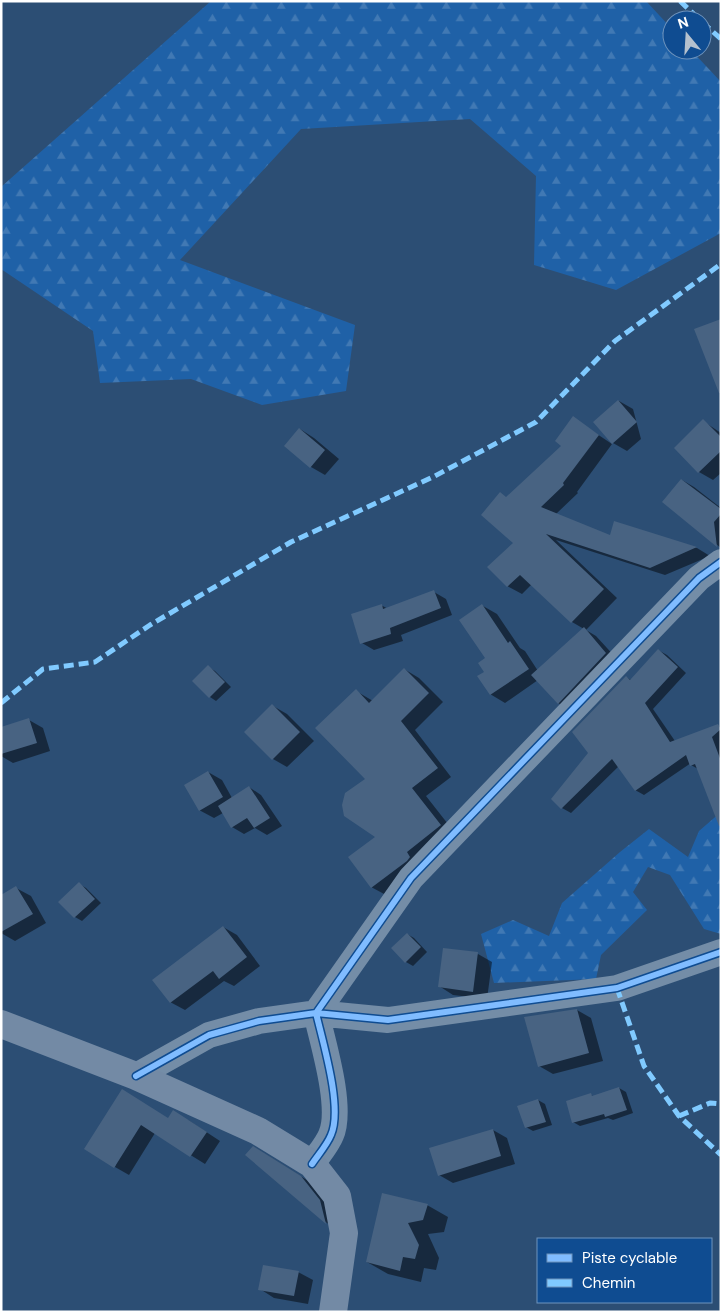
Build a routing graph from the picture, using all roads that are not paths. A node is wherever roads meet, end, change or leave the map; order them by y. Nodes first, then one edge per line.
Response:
1 (721, 562) edge
2 (721, 952) edge
3 (316, 1013) junction
4 (1, 1024) edge
5 (136, 1076) junction
6 (312, 1164) junction
7 (333, 1312) edge

1 - 3 street
2 - 3 street
3 - 5 street
3 - 6 street
4 - 5 main road
5 - 6 main road
6 - 7 main road

